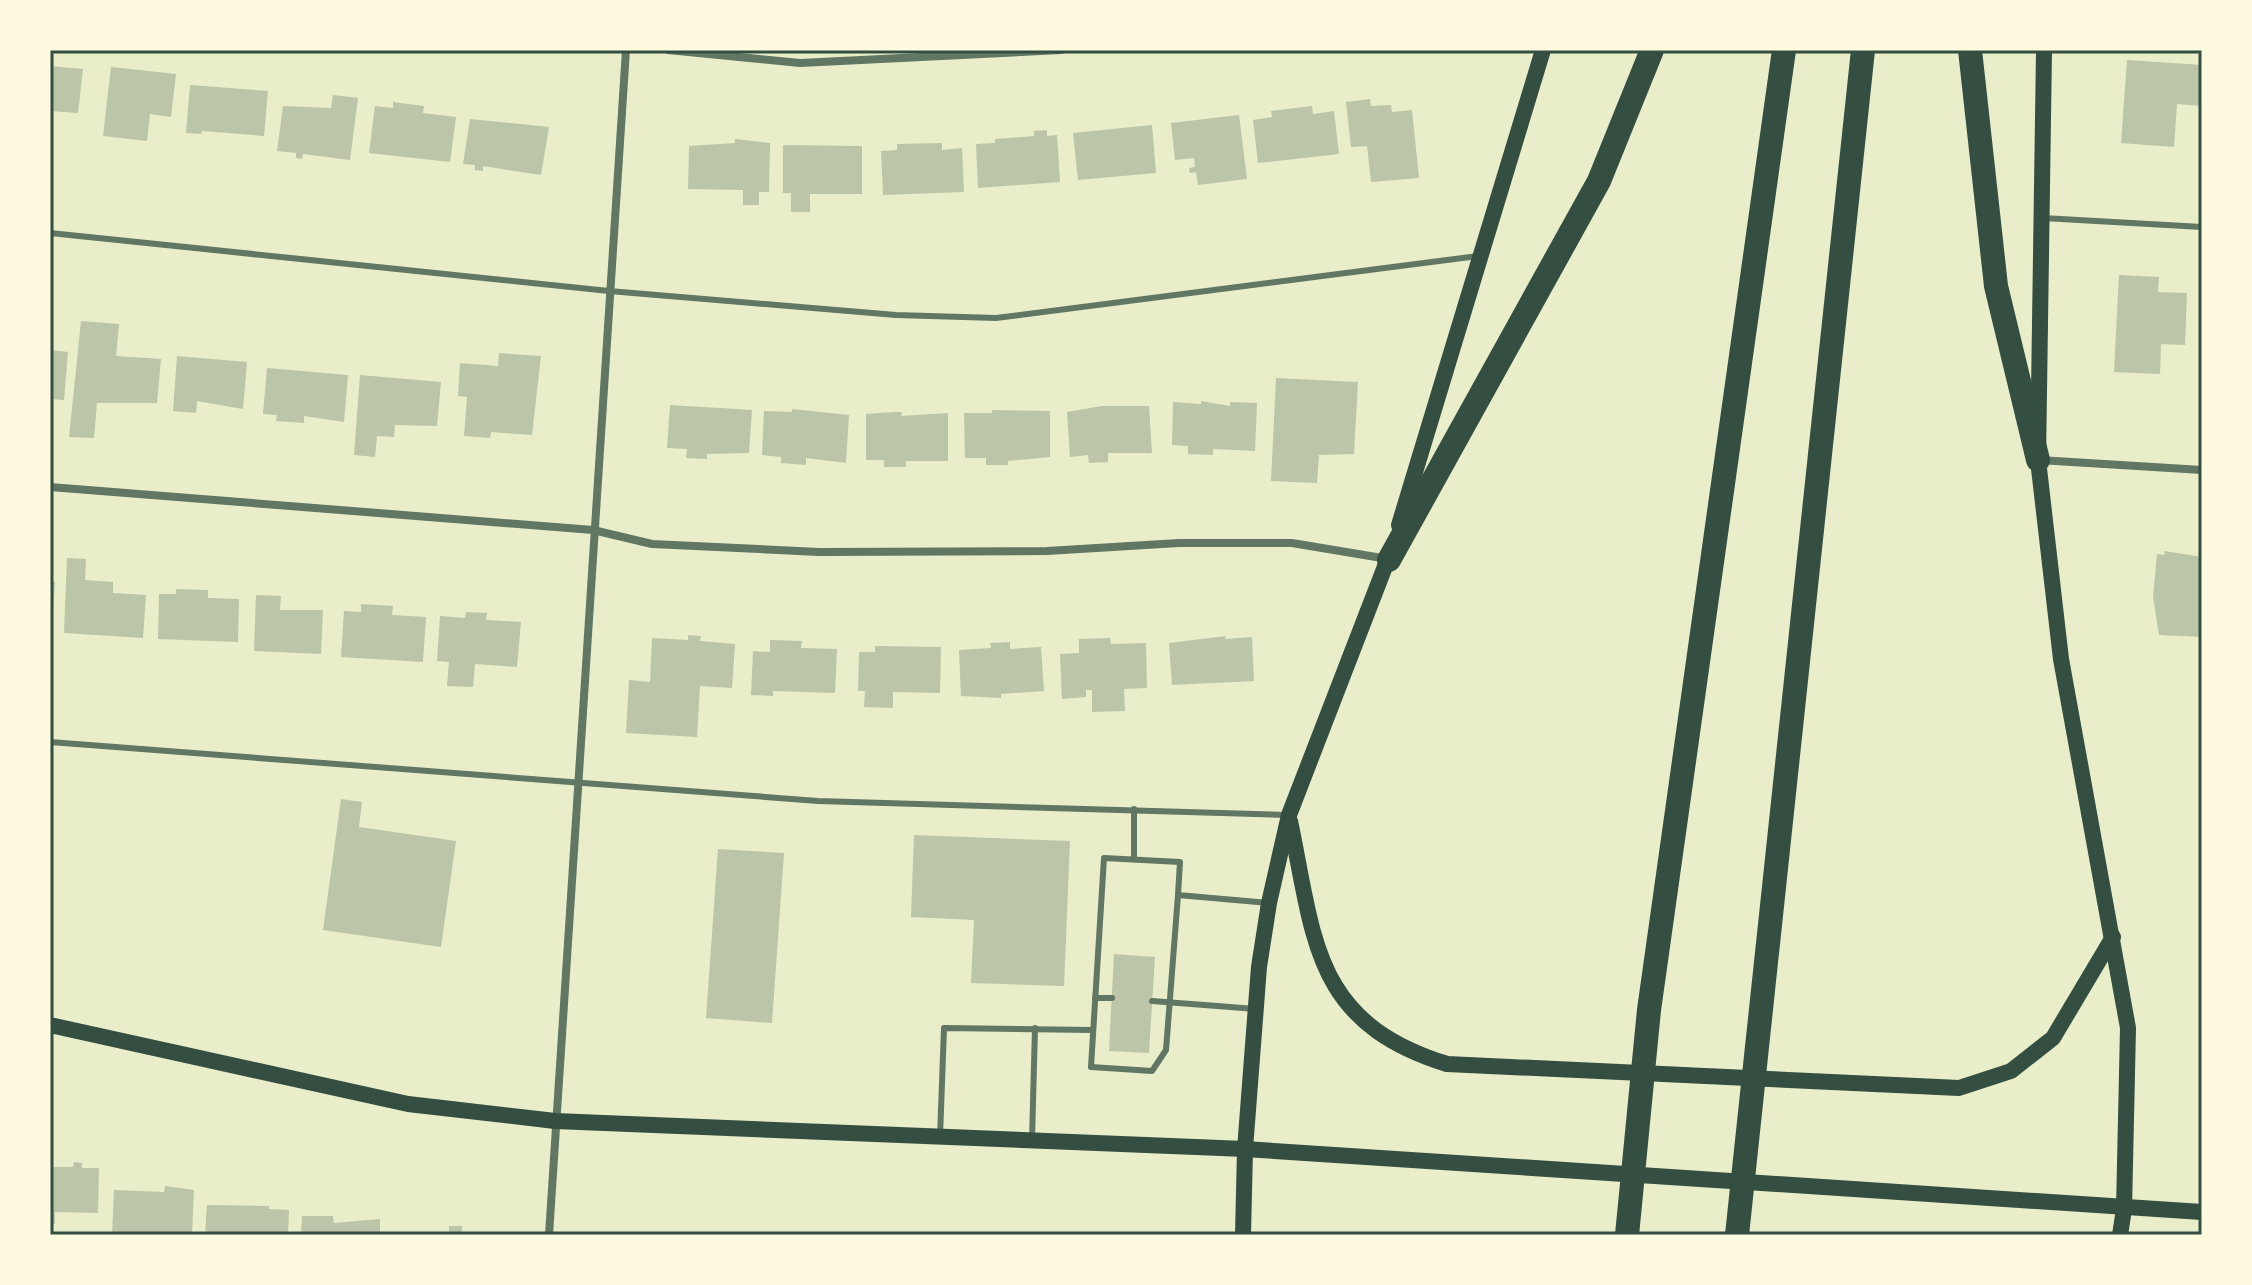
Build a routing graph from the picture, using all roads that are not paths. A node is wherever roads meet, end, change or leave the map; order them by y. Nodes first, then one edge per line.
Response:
1 (626, 50) edge
2 (668, 50) edge
3 (1061, 50) edge
4 (1543, 50) edge
5 (1652, 50) edge
6 (1784, 50) edge
7 (1863, 50) edge
8 (1970, 50) edge
9 (2044, 50) edge
10 (2043, 218) junction
11 (2202, 227) edge
12 (50, 233) edge
13 (1481, 256) junction
14 (609, 291) junction
15 (2038, 460) junction
16 (2202, 470) edge
17 (50, 487) edge
18 (593, 530) junction
19 (1389, 560) junction
20 (50, 742) edge
21 (576, 781) junction
22 (1134, 809) junction
23 (1289, 815) junction
24 (1134, 859) junction
25 (1178, 895) junction
26 (1269, 903) junction
27 (2113, 937) junction
28 (1095, 998) junction
29 (1112, 998) dead end
30 (1152, 1001) dead end
31 (1170, 1002) junction
32 (1256, 1009) junction
33 (50, 1025) edge
34 (1035, 1028) junction
35 (1093, 1030) junction
36 (555, 1121) junction
37 (940, 1137) junction
38 (1032, 1140) junction
39 (1245, 1149) junction
40 (2124, 1209) junction
41 (2202, 1212) edge
42 (549, 1235) edge
43 (1243, 1235) edge
44 (1627, 1235) edge
45 (1737, 1235) edge
46 (2120, 1235) edge

1 - 14 street
2 - 3 street
4 - 13 main road
5 - 19 highway
6 - 44 highway
7 - 45 highway
8 - 15 highway
9 - 10 main road
10 - 11 lane
10 - 15 main road
12 - 14 lane
13 - 14 lane
13 - 19 main road
14 - 18 street
15 - 16 street
15 - 27 main road
17 - 18 street
18 - 19 street
18 - 21 street
19 - 23 main road
20 - 21 lane
21 - 22 lane
21 - 36 street
22 - 23 lane
22 - 24 lane
23 - 26 main road
23 - 27 main road
24 - 25 lane
24 - 28 lane
25 - 26 lane
25 - 31 lane
26 - 32 main road
27 - 40 main road
28 - 29 lane
28 - 35 lane
30 - 31 lane
31 - 32 lane
31 - 35 lane
32 - 39 main road
33 - 36 main road
34 - 35 lane
34 - 37 lane
34 - 38 lane
36 - 37 main road
36 - 42 street
37 - 38 main road
38 - 39 main road
39 - 40 main road
39 - 43 main road
40 - 41 main road
40 - 46 main road

